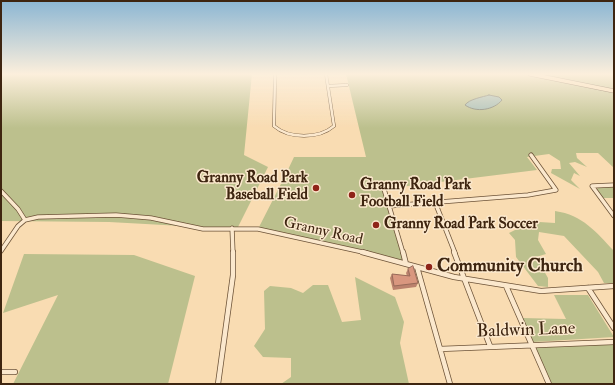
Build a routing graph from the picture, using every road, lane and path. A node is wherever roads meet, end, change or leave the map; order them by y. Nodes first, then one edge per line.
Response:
1 (275, 92) edge
2 (329, 92) edge
3 (531, 155) dead end
4 (614, 185) edge
5 (384, 189) dead end
6 (1, 191) edge
7 (435, 202) junction
8 (389, 206) junction
9 (614, 216) edge
10 (25, 220) junction
11 (232, 228) junction
12 (1, 251) edge
13 (406, 264) junction
14 (417, 267) junction
15 (465, 280) junction
16 (506, 286) junction
17 (614, 286) edge
18 (588, 288) junction
19 (614, 328) edge
20 (614, 342) edge
21 (532, 345) junction
22 (490, 346) junction
23 (440, 349) junction
24 (1, 372) edge
25 (15, 372) dead end
26 (218, 384) edge
27 (450, 384) edge
28 (550, 384) edge

1 - 2 street
3 - 7 street
4 - 9 street
5 - 8 street
6 - 10 street
7 - 8 street
7 - 15 street
8 - 13 street
10 - 11 street, Granny Road
10 - 12 street
11 - 13 street, Granny Road
11 - 26 street
13 - 14 street, Granny Road
14 - 15 street, Granny Road
14 - 23 street
15 - 16 street, Granny Road
15 - 22 street
16 - 18 street, Granny Road
16 - 21 street
17 - 18 street, Granny Road
18 - 19 street
20 - 21 street, Baldwin Lane
21 - 22 street, Baldwin Lane
21 - 28 street
22 - 23 street, Baldwin Lane
23 - 27 street
24 - 25 street

